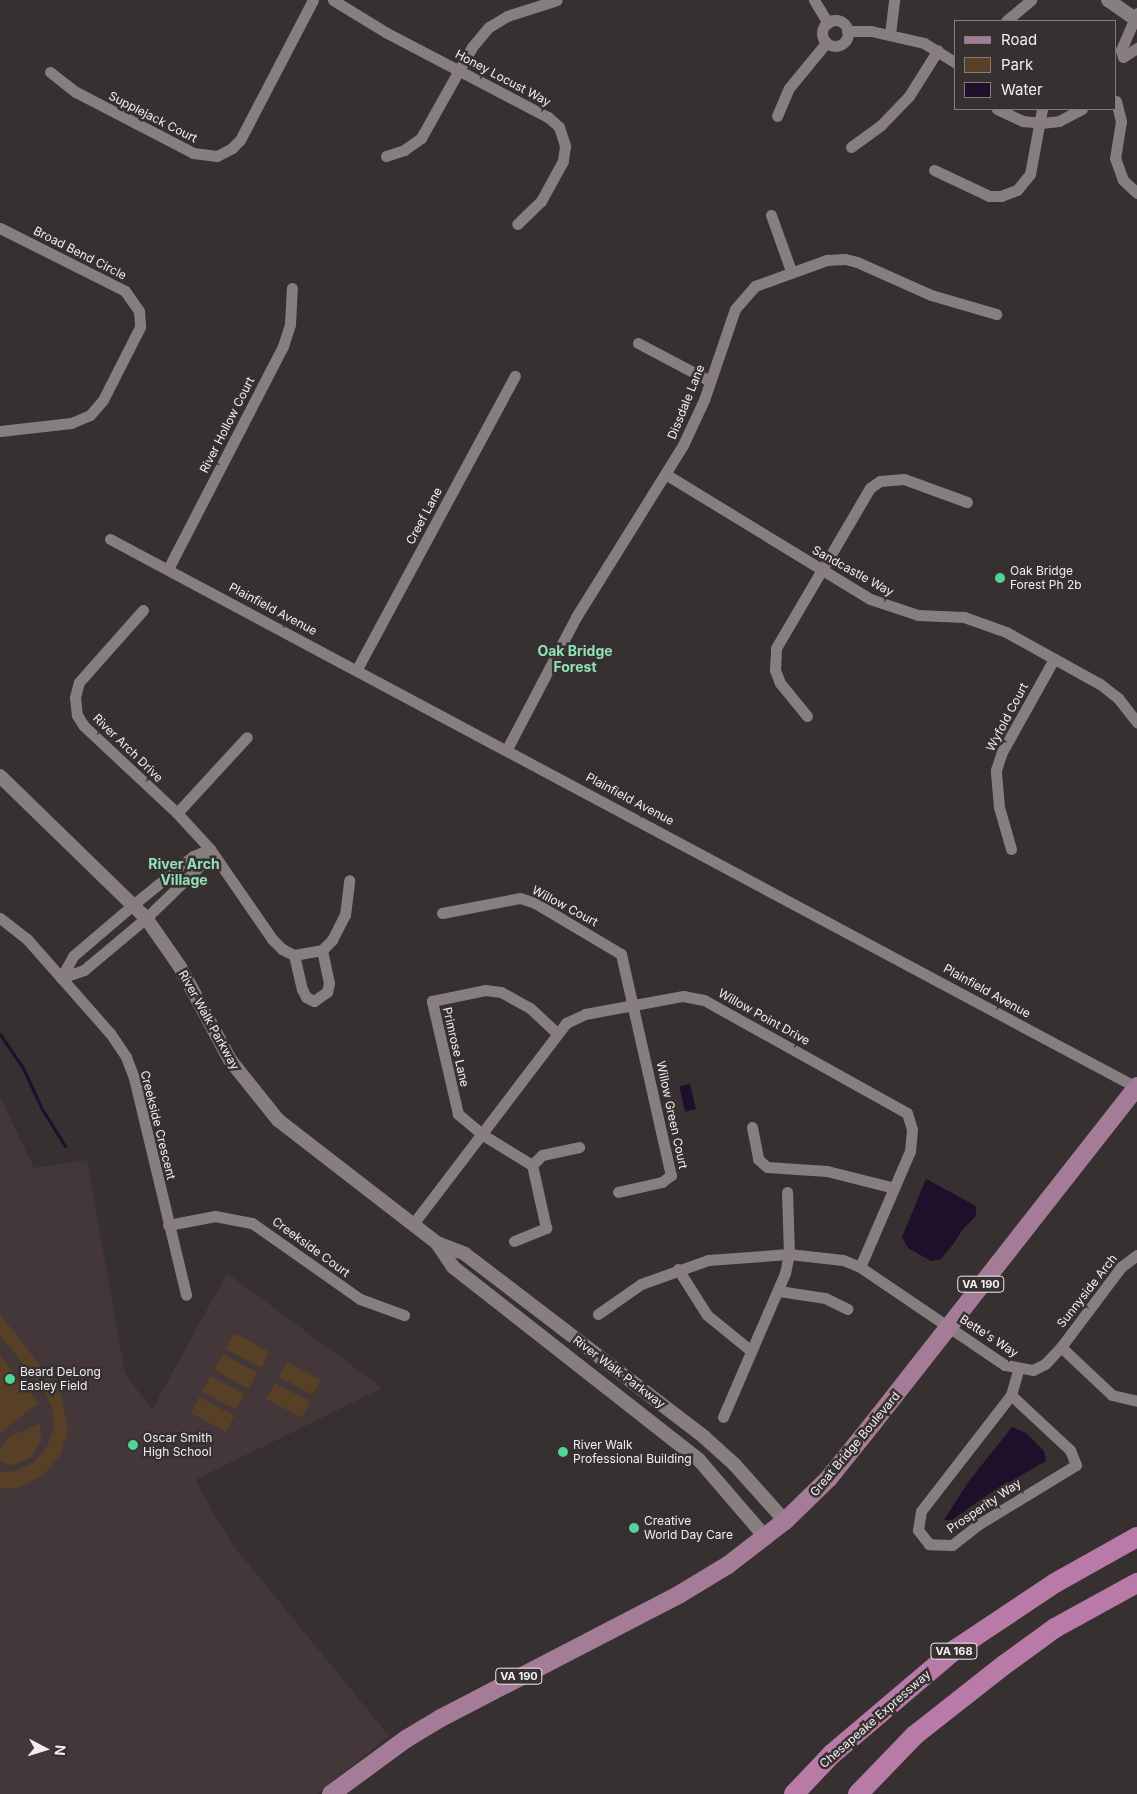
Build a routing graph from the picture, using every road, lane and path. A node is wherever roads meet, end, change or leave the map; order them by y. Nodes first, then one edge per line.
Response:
1 (313, 0) edge
2 (333, 0) edge
3 (557, 0) edge
4 (814, 0) edge
5 (894, 0) edge
6 (1031, 0) edge
7 (1108, 0) edge
8 (1136, 17) edge
9 (1007, 20) edge
10 (828, 23) junction
11 (847, 31) junction
12 (890, 34) junction
13 (826, 42) junction
14 (1137, 48) edge
15 (938, 50) junction
16 (1123, 57) junction
17 (954, 62) edge
18 (1117, 66) edge
19 (459, 70) junction
20 (50, 72) dead end
21 (1117, 104) edge
22 (999, 110) edge
23 (1042, 110) edge
24 (1080, 110) edge
25 (778, 116) dead end
26 (1041, 123) junction
27 (851, 147) dead end
28 (386, 156) dead end
29 (934, 170) dead end
30 (1137, 193) edge
31 (771, 215) dead end
32 (517, 224) dead end
33 (0, 228) edge
34 (791, 271) junction
35 (292, 288) dead end
36 (996, 314) dead end
37 (638, 343) dead end
38 (515, 376) dead end
39 (710, 381) junction
40 (0, 431) edge
41 (667, 475) junction
42 (966, 502) dead end
43 (110, 539) dead end
44 (168, 569) junction
45 (822, 571) junction
46 (143, 610) dead end
47 (1054, 659) junction
48 (357, 669) junction
49 (807, 716) dead end
50 (1137, 722) edge
51 (246, 737) dead end
52 (507, 749) junction
53 (0, 776) edge
54 (177, 813) junction
55 (210, 849) junction
56 (1011, 849) dead end
57 (349, 880) dead end
58 (134, 904) junction
59 (442, 913) dead end
60 (0, 918) edge
61 (146, 918) junction
62 (322, 950) junction
63 (294, 955) junction
64 (60, 978) junction
65 (633, 1004) junction
66 (556, 1032) junction
67 (1137, 1086) edge
68 (752, 1127) dead end
69 (483, 1135) junction
70 (579, 1147) dead end
71 (532, 1165) junction
72 (894, 1188) junction
73 (618, 1192) dead end
74 (787, 1192) dead end
75 (168, 1224) junction
76 (413, 1224) junction
77 (514, 1241) dead end
78 (437, 1243) junction
79 (789, 1254) junction
80 (1137, 1255) edge
81 (860, 1267) junction
82 (678, 1269) junction
83 (779, 1291) junction
84 (186, 1295) dead end
85 (848, 1309) dead end
86 (598, 1314) dead end
87 (404, 1315) dead end
88 (949, 1326) junction
89 (1061, 1348) junction
90 (750, 1350) junction
91 (1018, 1370) junction
92 (1011, 1395) junction
93 (1137, 1401) edge
94 (723, 1417) dead end
95 (785, 1521) junction
96 (1137, 1537) edge
97 (766, 1538) junction
98 (1137, 1583) edge
99 (331, 1794) edge
100 (794, 1794) edge
101 (858, 1794) edge

1 - 20 street, Supplejack Court
2 - 19 street, Honey Locust Way
3 - 19 street
4 - 10 street
5 - 12 street
6 - 9 street
7 - 8 street
8 - 16 street
10 - 11 street
10 - 13 street
11 - 12 street
11 - 13 street
12 - 15 street
13 - 25 street
14 - 16 street
15 - 17 street
15 - 27 street
16 - 18 street
19 - 28 street
19 - 32 street, Honey Locust Way
21 - 30 street
22 - 26 street
23 - 26 street
24 - 26 street
26 - 29 street
31 - 34 street
33 - 40 street, Broad Bend Circle
34 - 36 street, Dissdale Lane
34 - 39 street, Dissdale Lane
35 - 44 street, River Hollow Court
37 - 39 street
38 - 48 street, Creef Lane
39 - 41 street, Dissdale Lane
41 - 45 street, Sandcastle Way
41 - 52 street, Dissdale Lane
42 - 45 street
43 - 44 street, Plainfield Avenue
44 - 48 street, Plainfield Avenue
45 - 47 street, Sandcastle Way
45 - 49 street
46 - 54 street, River Arch Drive
47 - 50 street, Sandcastle Way
47 - 56 street, Wyfold Court
48 - 52 street, Plainfield Avenue
51 - 54 street
52 - 67 street, Plainfield Avenue
53 - 58 street, River Walk Parkway
54 - 55 street, River Arch Drive
55 - 58 street
55 - 61 street
55 - 63 street, River Arch Drive
57 - 62 street
58 - 61 street, River Walk Parkway
58 - 64 street
59 - 65 street, Willow Court
60 - 64 street, Creekside Crescent
61 - 64 street
61 - 76 street, River Walk Parkway
62 - 63 street
62 - 63 street
64 - 75 street, Creekside Crescent
65 - 66 street, Willow Point Drive
65 - 72 street, Willow Point Drive
65 - 73 street, Willow Green Court
66 - 69 street, Willow Point Drive
66 - 69 street, Primrose Lane
67 - 88 main road, Great Bridge Boulevard / VA 190
68 - 72 street
69 - 71 street
69 - 76 street, Willow Point Drive
70 - 71 street
71 - 77 street
72 - 81 street, Willow Point Drive
74 - 79 street
75 - 84 street, Creekside Crescent
75 - 87 street, Creekside Court
76 - 78 street, River Walk Parkway
78 - 95 street, River Walk Parkway
78 - 97 street, River Walk Parkway
79 - 81 street
79 - 82 street
79 - 83 street
80 - 89 street, Sunnyside Arch
81 - 88 street
82 - 86 street
82 - 90 street
83 - 85 street
83 - 90 street
88 - 91 street, Bette's Way
88 - 95 main road, Great Bridge Boulevard / VA 190
89 - 91 street, Bette's Way
89 - 93 street
90 - 94 street
91 - 92 street, Prosperity Way
92 - 92 street, Prosperity Way
95 - 97 main road, Great Bridge Boulevard / VA 190
96 - 100 highway, Chesapeake Expressway / VA 168
97 - 99 main road, Great Bridge Boulevard / VA 190
98 - 101 highway

